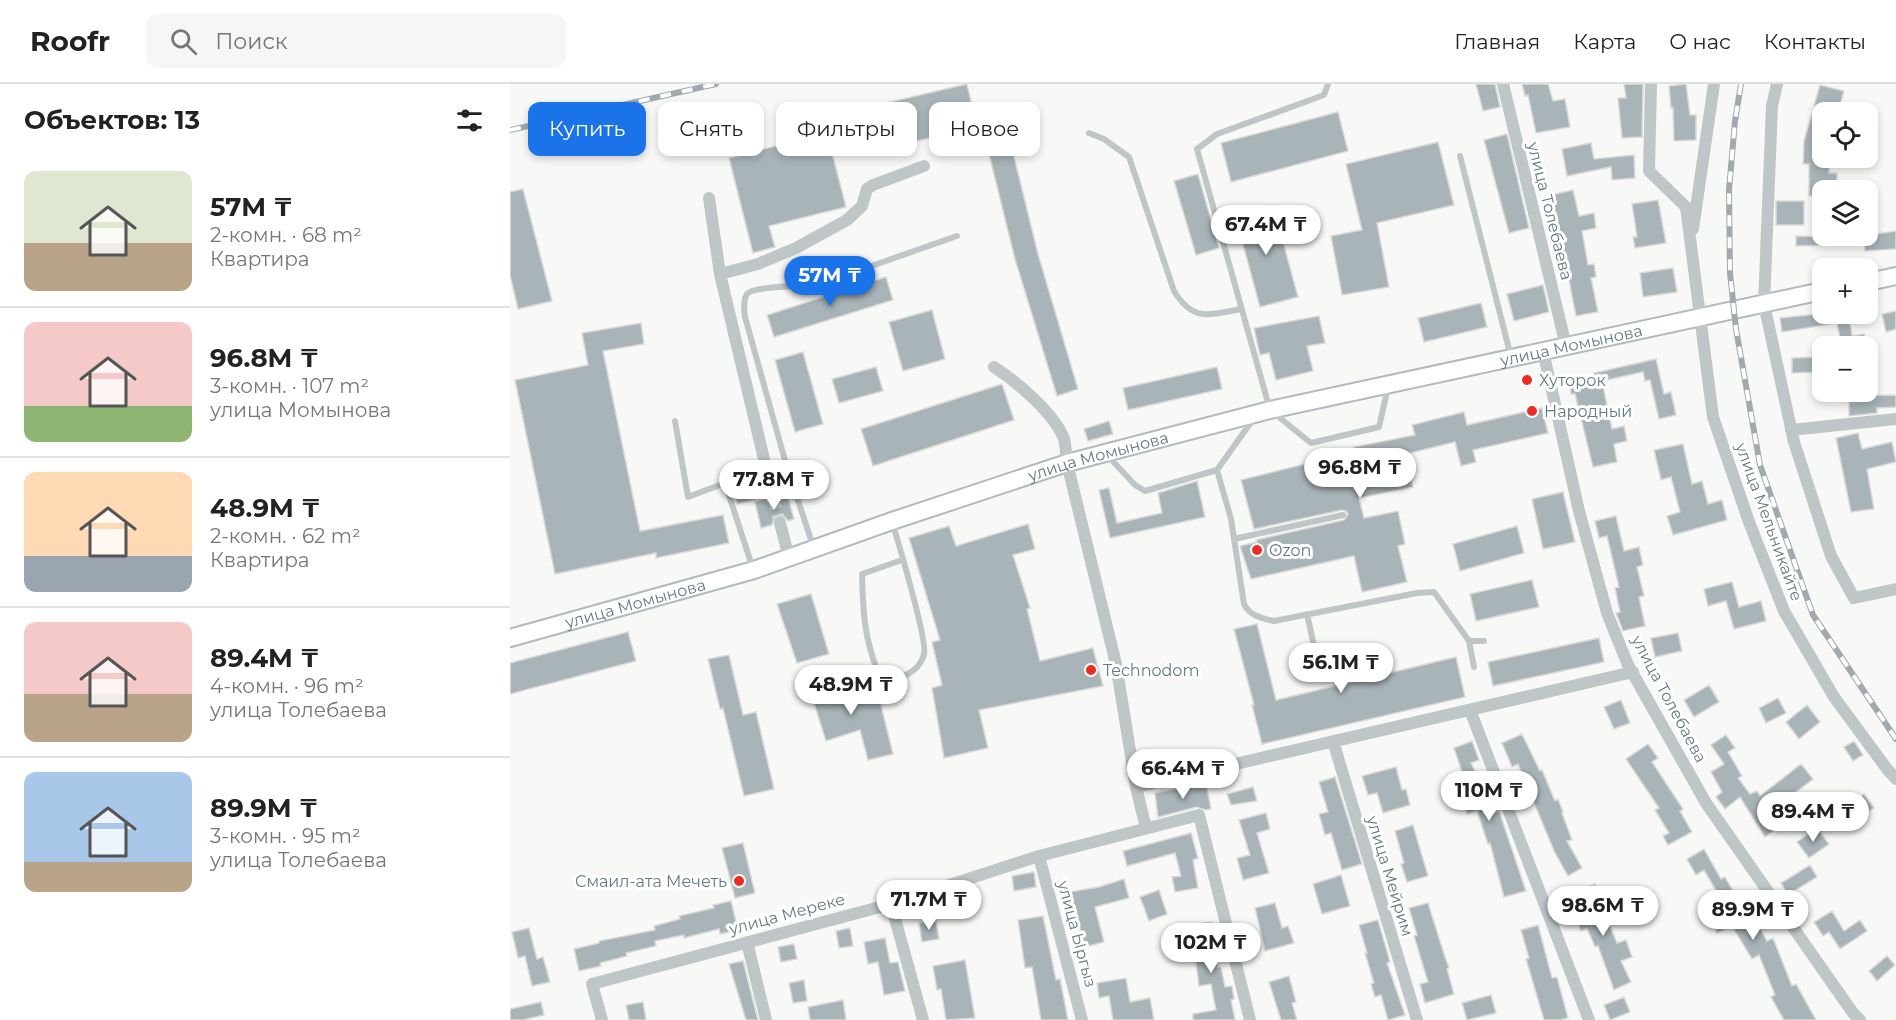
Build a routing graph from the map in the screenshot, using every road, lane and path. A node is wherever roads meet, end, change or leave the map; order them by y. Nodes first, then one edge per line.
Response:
1 (1328, 84) edge
2 (1503, 84) edge
3 (1652, 84) edge
4 (1714, 84) edge
5 (1777, 84) edge
6 (1089, 133) dead end
7 (1460, 156) dead end
8 (924, 166) dead end
9 (709, 198) dead end
10 (957, 236) dead end
11 (1690, 245) junction
12 (720, 274) junction
13 (1896, 276) edge
14 (1878, 280) edge
15 (1812, 293) edge
16 (1764, 303) junction
17 (1241, 309) junction
18 (1699, 317) junction
19 (1566, 346) junction
20 (1543, 351) junction
21 (1511, 358) junction
22 (994, 367) dead end
23 (1388, 384) junction
24 (1264, 411) junction
25 (1896, 419) edge
26 (675, 421) dead end
27 (1791, 430) junction
28 (1105, 453) junction
29 (1067, 463) junction
30 (1217, 470) junction
31 (773, 497) tunnel mouth
32 (1343, 515) dead end
33 (892, 521) junction
34 (780, 523) tunnel mouth
35 (1234, 539) junction
36 (814, 549) junction
37 (789, 558) junction
38 (902, 560) junction
39 (753, 570) junction
40 (1896, 589) edge
41 (1307, 614) junction
42 (510, 638) edge
43 (1469, 641) junction
44 (1484, 641) dead end
45 (1474, 667) dead end
46 (1320, 669) dead end
47 (1633, 672) junction
48 (1470, 710) junction
49 (1333, 741) junction
50 (1896, 779) edge
51 (1136, 787) junction
52 (1146, 828) junction
53 (1039, 856) junction
54 (891, 904) junction
55 (747, 942) junction
56 (602, 1020) edge
57 (766, 1020) edge
58 (923, 1020) edge
59 (1082, 1020) edge
60 (1250, 1020) edge
61 (1417, 1020) edge
62 (1589, 1020) edge
63 (1860, 1020) edge

1 - 17 lane
2 - 19 street, улица Толебаева
3 - 11 street, улица Мельникайте
4 - 11 street, улица Мельникайте
5 - 16 street
6 - 17 lane
7 - 21 lane
8 - 12 street
9 - 12 street
10 - 36 lane
11 - 18 street, улица Мельникайте
12 - 31 street
13 - 14 main road
15 - 16 main road, улица Момынова
16 - 18 main road, улица Момынова
16 - 27 street
17 - 24 lane
18 - 19 main road, улица Момынова
18 - 50 street, улица Мельникайте
19 - 20 main road, улица Момынова
20 - 21 main road, улица Момынова
20 - 47 street, улица Толебаева
21 - 23 main road, улица Момынова
22 - 29 street
23 - 24 main road, улица Момынова
23 - 24 lane
24 - 28 main road, улица Момынова
24 - 30 lane
25 - 27 street
26 - 39 lane
27 - 40 street
28 - 29 main road, улица Момынова
28 - 30 lane
29 - 33 main road, улица Момынова
29 - 51 street
30 - 35 lane
32 - 35 lane
33 - 36 main road, улица Момынова
33 - 38 lane
34 - 37 street
35 - 41 lane
36 - 37 main road, улица Момынова
37 - 39 main road, улица Момынова
38 - 38 lane
39 - 42 main road, улица Момынова
41 - 43 lane
41 - 46 lane
43 - 44 lane
43 - 45 lane
47 - 48 street
47 - 63 street, улица Толебаева
48 - 49 street
48 - 62 street
49 - 51 street
49 - 61 street, улица Мейрим
51 - 52 street
52 - 53 street, улица Мереке
52 - 60 street, улица Мереке
53 - 54 street, улица Мереке
53 - 59 street, улица Ыргыз
54 - 55 street, улица Мереке
54 - 58 street
55 - 56 street, улица Мереке
55 - 57 street

